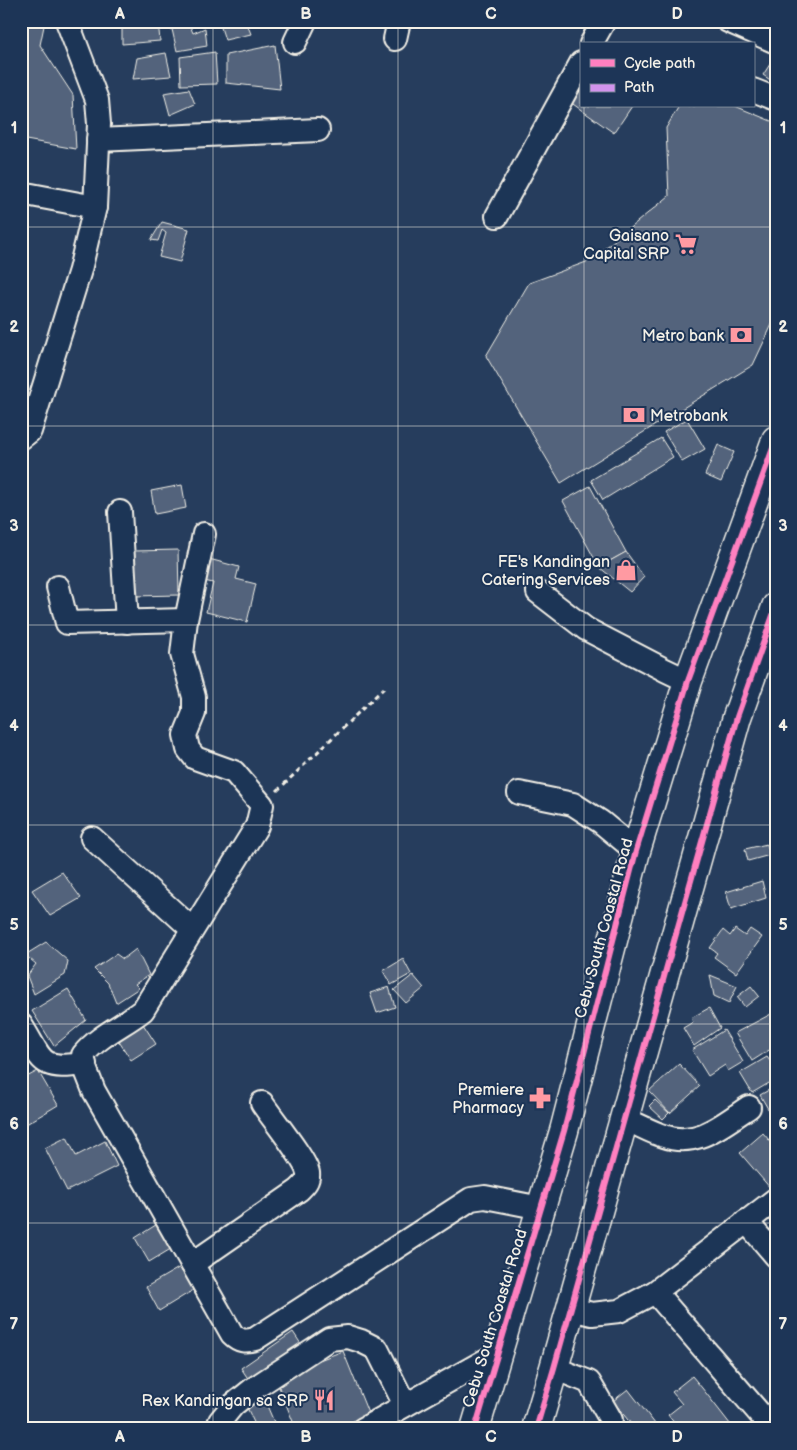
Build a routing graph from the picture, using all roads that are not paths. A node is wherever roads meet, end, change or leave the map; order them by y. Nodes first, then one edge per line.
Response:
1 (67, 21) edge
2 (305, 21) edge
3 (604, 21) edge
4 (728, 21) edge
5 (295, 42) dead end
6 (592, 42) edge
7 (776, 42) edge
8 (580, 65) edge
9 (754, 90) edge
10 (776, 99) edge
11 (318, 130) dead end
12 (98, 140) junction
13 (21, 194) edge
14 (95, 207) junction
15 (497, 216) dead end
16 (21, 438) edge
17 (776, 440) edge
18 (120, 512) dead end
19 (204, 534) dead end
20 (58, 587) dead end
21 (538, 592) dead end
22 (186, 620) junction
23 (127, 622) junction
24 (773, 622) edge
25 (688, 681) junction
26 (519, 794) dead end
27 (92, 838) dead end
28 (636, 851) junction
29 (192, 929) junction
30 (21, 1025) edge
31 (84, 1064) junction
32 (262, 1103) dead end
33 (749, 1107) dead end
34 (624, 1119) junction
35 (776, 1199) edge
36 (541, 1208) junction
37 (746, 1221) junction
38 (776, 1256) edge
39 (192, 1264) junction
40 (655, 1292) junction
41 (571, 1309) junction
42 (497, 1354) junction
43 (554, 1368) junction
44 (405, 1405) junction
45 (216, 1429) edge
46 (363, 1429) edge
47 (475, 1429) edge
48 (536, 1429) edge
49 (609, 1429) edge
50 (773, 1429) edge

1 - 12 street
2 - 5 street
3 - 6 street
4 - 7 street
8 - 15 street
9 - 10 street
11 - 12 street
12 - 14 street
13 - 14 street
14 - 16 street
17 - 25 highway, Cebu South Coastal Road
18 - 23 street
19 - 22 street
20 - 23 street
21 - 25 street
22 - 23 street
22 - 29 street
24 - 34 highway
25 - 28 highway, Cebu South Coastal Road
26 - 28 street
27 - 29 street
28 - 36 highway, Cebu South Coastal Road
29 - 31 street
30 - 31 street
31 - 39 street
32 - 39 street
33 - 34 street
34 - 41 highway
35 - 37 street
36 - 39 street
36 - 42 highway, Cebu South Coastal Road
37 - 38 street
37 - 40 street
40 - 41 street
40 - 50 street
41 - 43 highway
42 - 44 street
42 - 47 highway, Cebu South Coastal Road
43 - 48 highway
43 - 49 street
44 - 45 street
44 - 46 street

